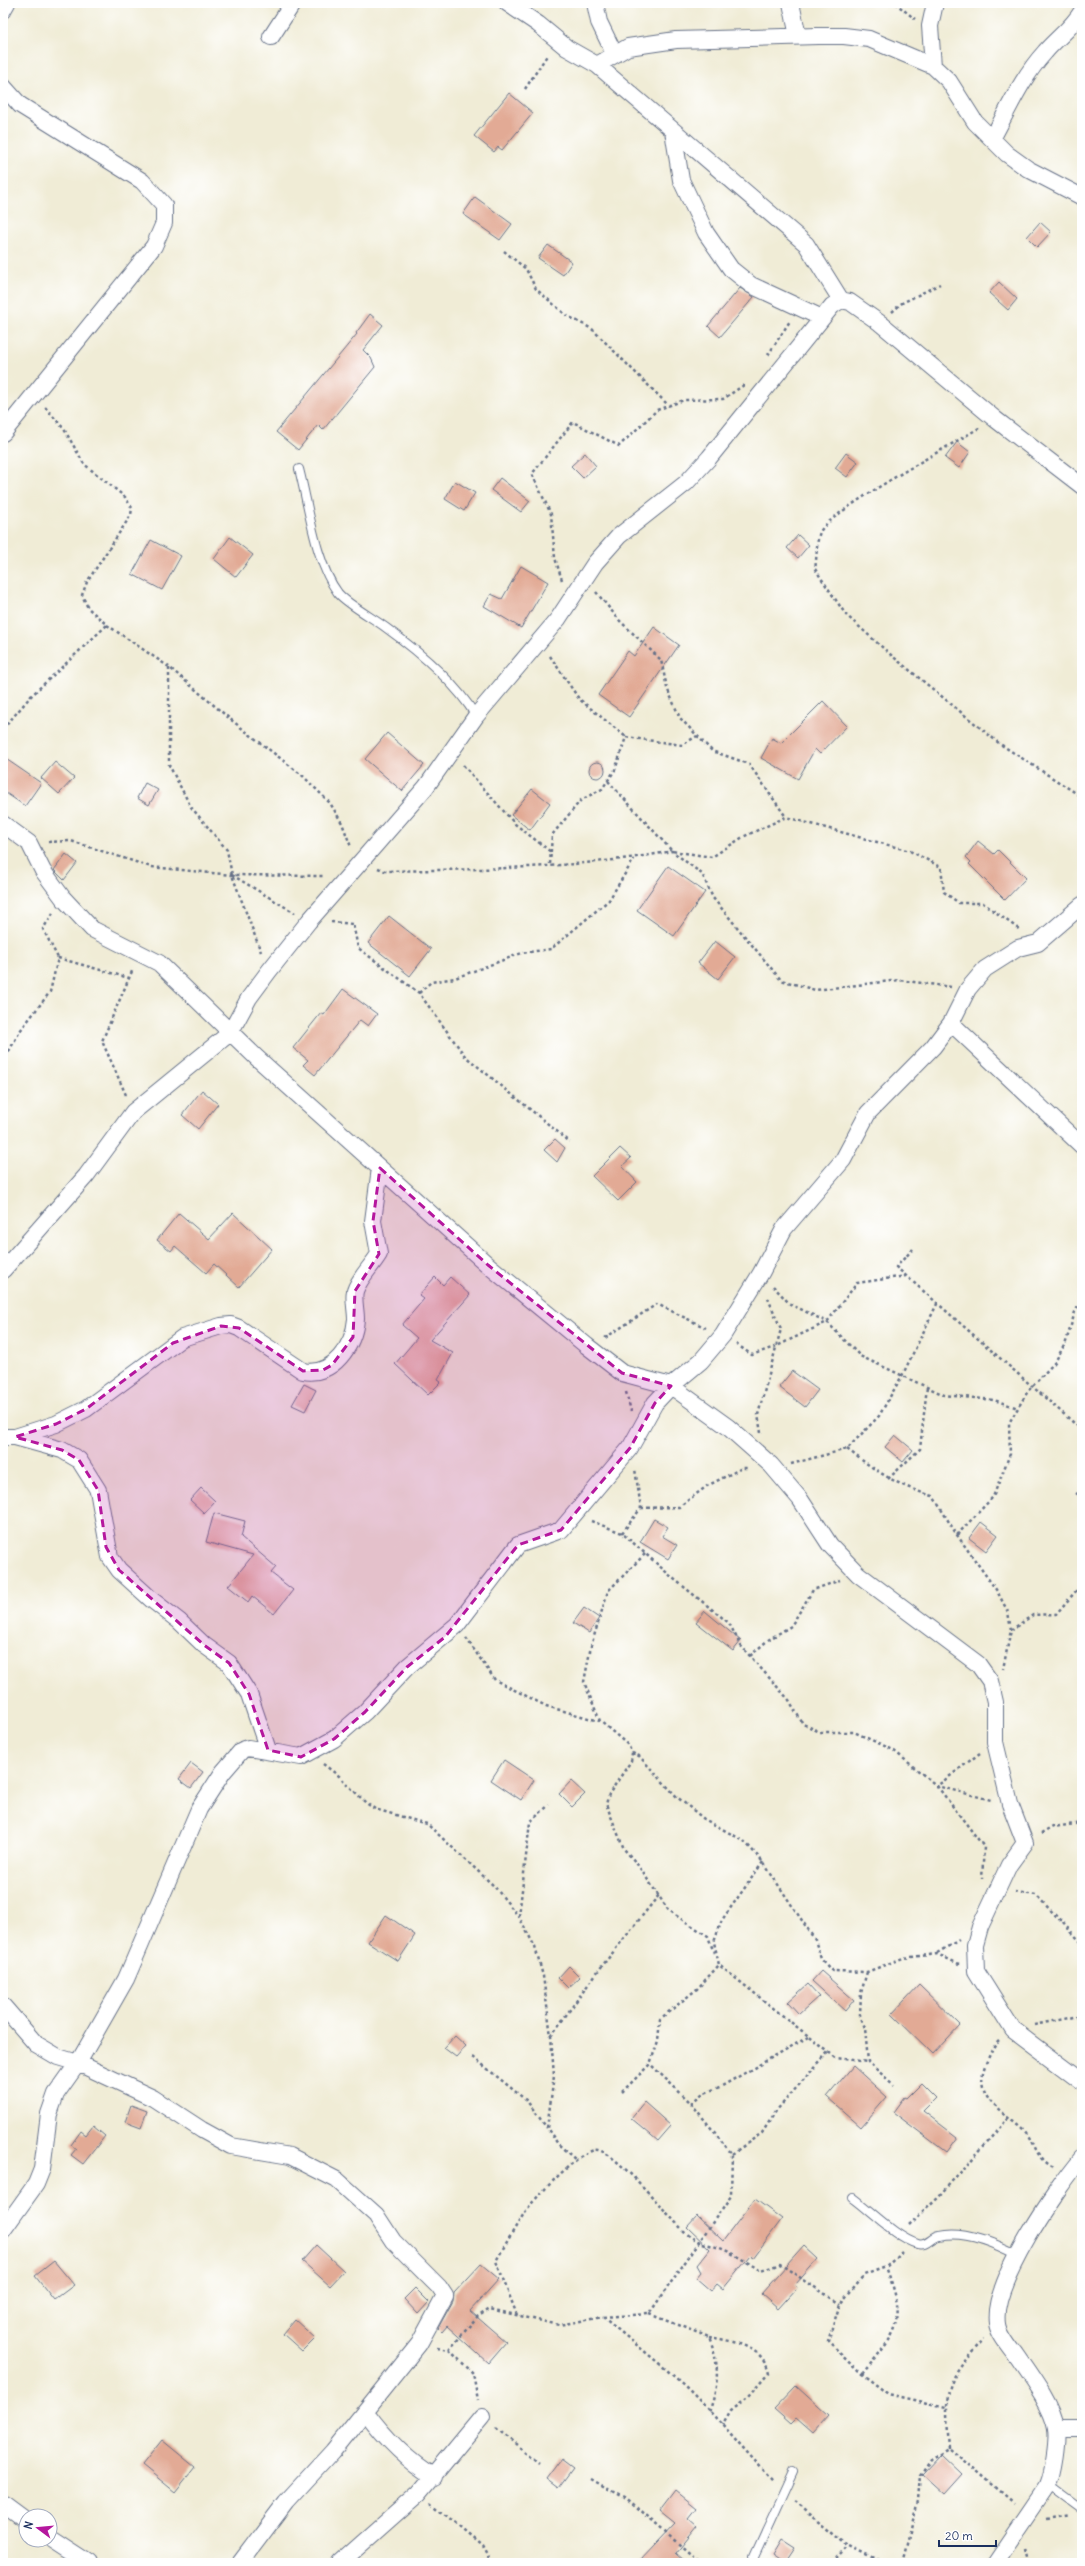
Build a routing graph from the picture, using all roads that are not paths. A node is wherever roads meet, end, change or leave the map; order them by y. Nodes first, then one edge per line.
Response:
1 (7, 3) edge
2 (293, 3) edge
3 (507, 3) edge
4 (595, 3) edge
5 (791, 3) edge
6 (935, 3) edge
7 (3, 10) edge
8 (1082, 11) edge
9 (930, 32) junction
10 (798, 36) junction
11 (271, 37) dead end
12 (614, 53) junction
13 (913, 57) junction
14 (597, 65) junction
15 (933, 66) junction
16 (3, 86) edge
17 (673, 131) junction
18 (992, 139) junction
19 (1082, 197) edge
20 (841, 300) junction
21 (822, 318) junction
22 (3, 433) edge
23 (299, 469) dead end
24 (1082, 486) edge
25 (476, 716) junction
26 (3, 824) edge
27 (1082, 905) edge
28 (951, 1023) junction
29 (230, 1033) junction
30 (1082, 1146) edge
31 (380, 1168) junction
32 (3, 1270) edge
33 (671, 1386) junction
34 (9, 1437) edge
35 (268, 1750) junction
36 (3, 2006) edge
37 (78, 2063) junction
38 (1082, 2082) edge
39 (1082, 2158) edge
40 (853, 2198) dead end
41 (3, 2230) edge
42 (1018, 2255) junction
43 (366, 2412) junction
44 (482, 2417) road end
45 (1056, 2428) junction
46 (1082, 2428) edge
47 (794, 2472) dead end
48 (434, 2477) junction
49 (1048, 2485) junction
50 (3, 2504) edge
51 (1078, 2512) edge
52 (18, 2515) edge
53 (58, 2542) edge
54 (90, 2563) edge
55 (240, 2563) edge
56 (340, 2563) edge
57 (754, 2563) edge
58 (995, 2563) edge

1 - 7 street
2 - 11 street
3 - 14 street
4 - 12 street
5 - 10 street
6 - 9 street
8 - 18 street
9 - 13 street
9 - 15 street
10 - 12 street
10 - 13 street
12 - 14 street
13 - 15 street
14 - 17 street
15 - 18 street
16 - 22 street
17 - 20 street
17 - 21 street
18 - 19 street
20 - 21 street
20 - 24 street
21 - 25 street
23 - 25 lane
25 - 29 street
26 - 29 street
27 - 28 street
28 - 30 street
28 - 33 street
29 - 31 street
29 - 32 street
31 - 33 street
31 - 34 street
33 - 35 street
33 - 38 street
34 - 35 street
35 - 37 street
36 - 37 street
37 - 41 street
37 - 43 street
39 - 42 street
40 - 42 lane
42 - 45 street
43 - 48 street
43 - 55 street
44 - 48 street
45 - 46 street
45 - 49 street
47 - 57 lane
48 - 56 street
49 - 51 lane
49 - 58 street
50 - 52 street
53 - 54 street

